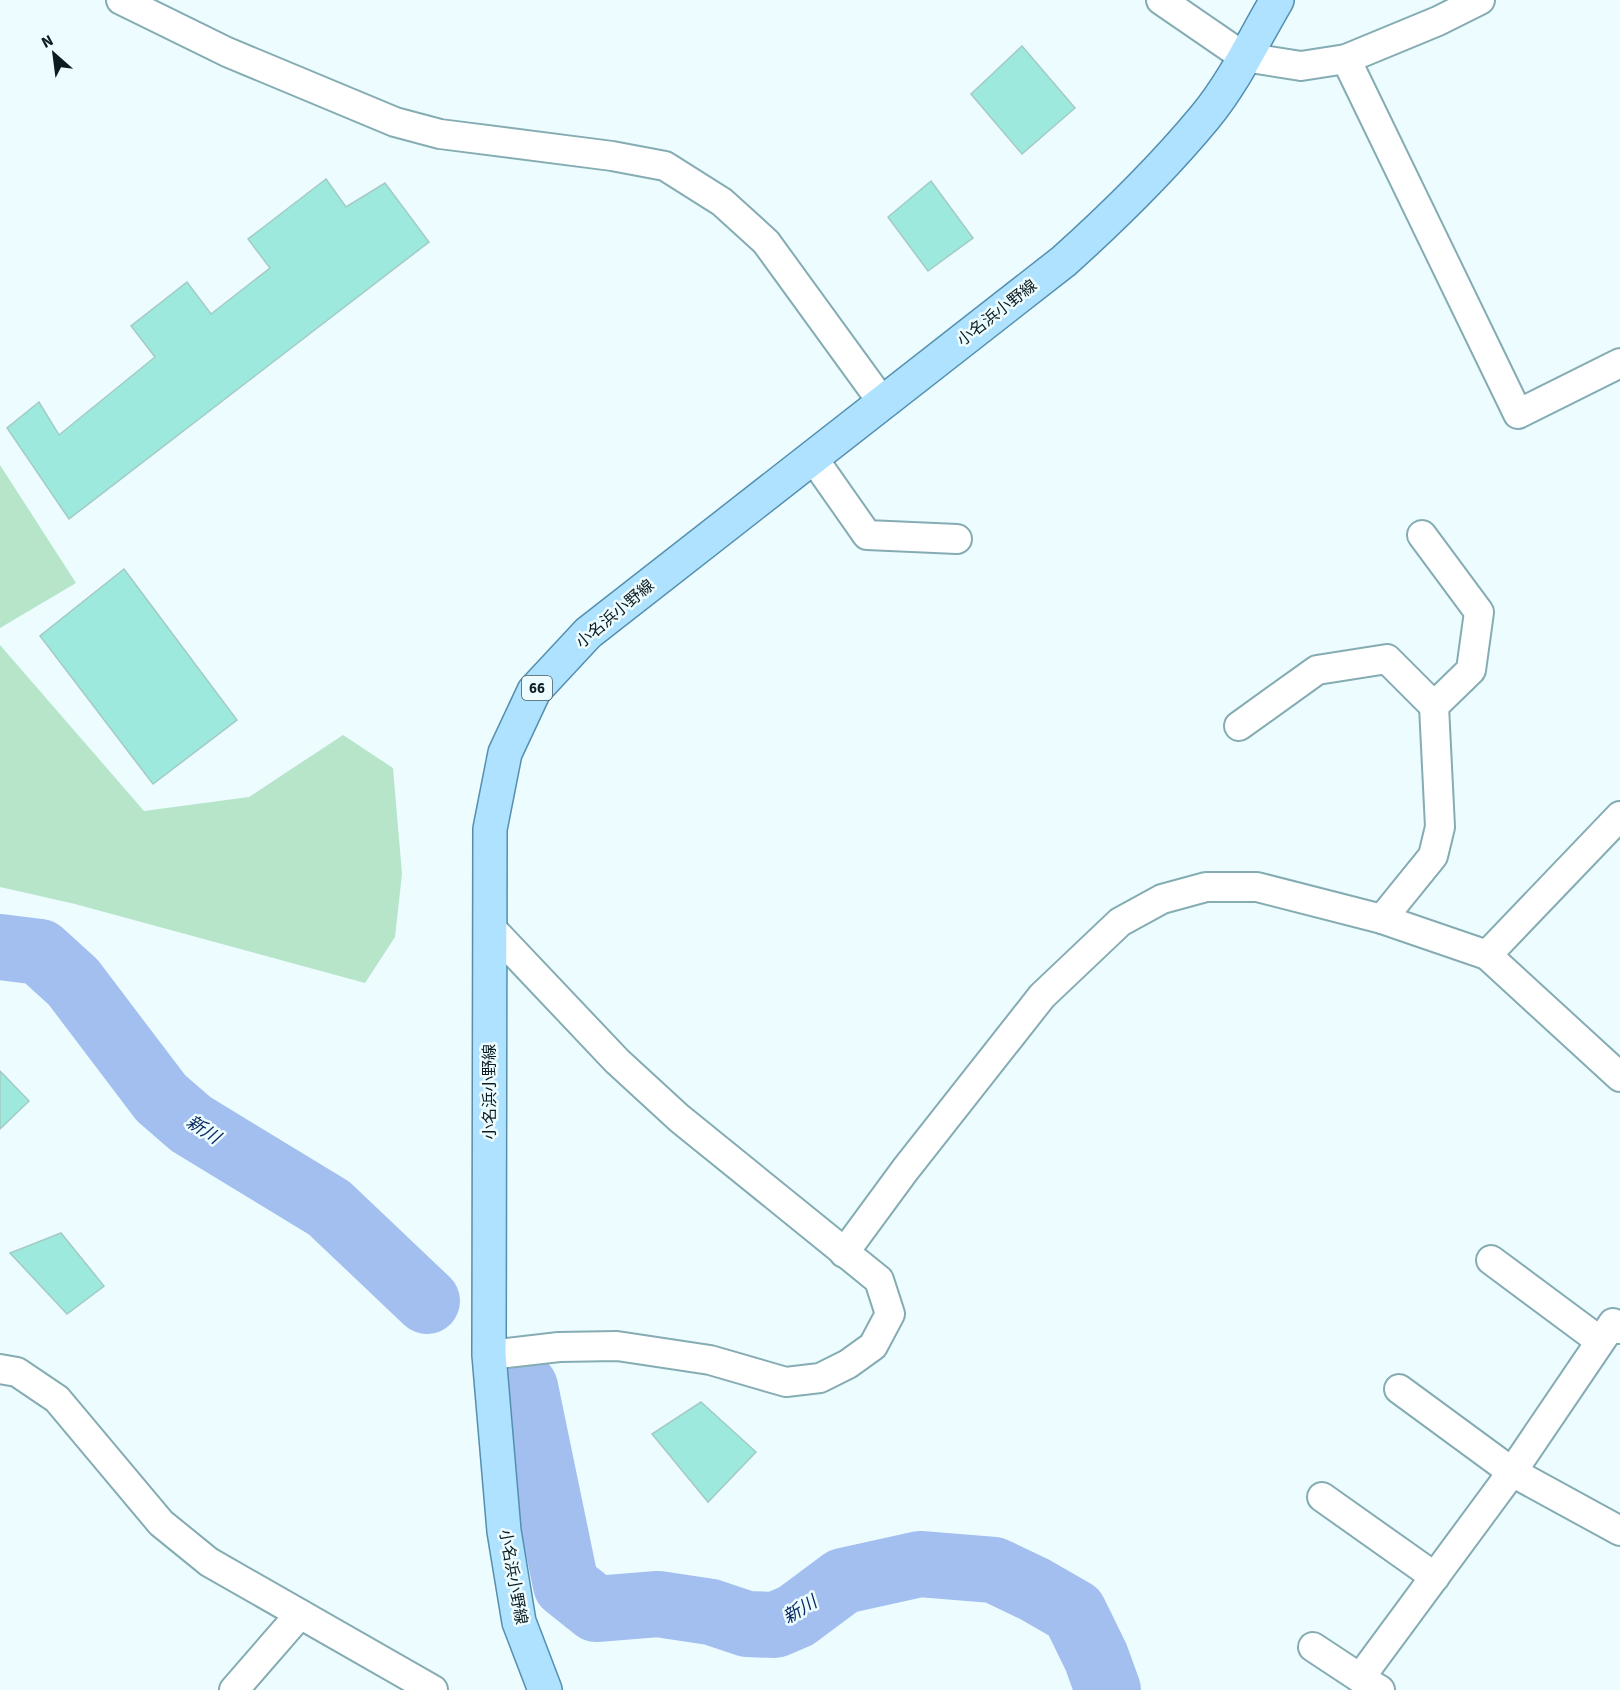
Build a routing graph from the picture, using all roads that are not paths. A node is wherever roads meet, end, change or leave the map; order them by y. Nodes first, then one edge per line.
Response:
1 (121, 0) edge
2 (1161, 0) edge
3 (1277, 0) edge
4 (1480, 0) edge
5 (1244, 57) junction
6 (1346, 58) junction
7 (1620, 363) edge
8 (883, 403) junction
9 (813, 459) junction
10 (1422, 535) dead end
11 (957, 540) dead end
12 (1434, 706) junction
13 (1239, 726) dead end
14 (1620, 816) edge
15 (1382, 919) junction
16 (491, 928) junction
17 (1487, 955) junction
18 (1620, 1077) edge
19 (844, 1253) junction
20 (1491, 1260) dead end
21 (1610, 1335) edge
22 (489, 1355) junction
23 (0, 1369) edge
24 (1399, 1389) dead end
25 (1512, 1472) junction
26 (1322, 1497) dead end
27 (1620, 1531) edge
28 (1435, 1578) junction
29 (300, 1614) junction
30 (1313, 1647) dead end
31 (1370, 1684) edge
32 (234, 1690) edge
33 (434, 1690) edge
34 (545, 1690) edge

1 - 8 street
2 - 5 street
3 - 5 main road, 小名浜小野線 / 66
4 - 6 street
5 - 6 street
5 - 8 main road, 小名浜小野線 / 66
6 - 7 street
8 - 9 main road, 小名浜小野線 / 66
9 - 11 street
9 - 16 main road, 小名浜小野線 / 66
10 - 12 street
12 - 13 street
12 - 15 street
14 - 17 street
15 - 17 street
15 - 19 street
16 - 19 street
16 - 22 main road, 小名浜小野線 / 66
17 - 18 street
19 - 22 street
20 - 21 street
21 - 25 street
22 - 34 main road, 小名浜小野線 / 66
23 - 29 street
24 - 25 street
25 - 27 street
25 - 28 street
26 - 28 street
28 - 31 street
29 - 32 street
29 - 33 street
30 - 31 street

